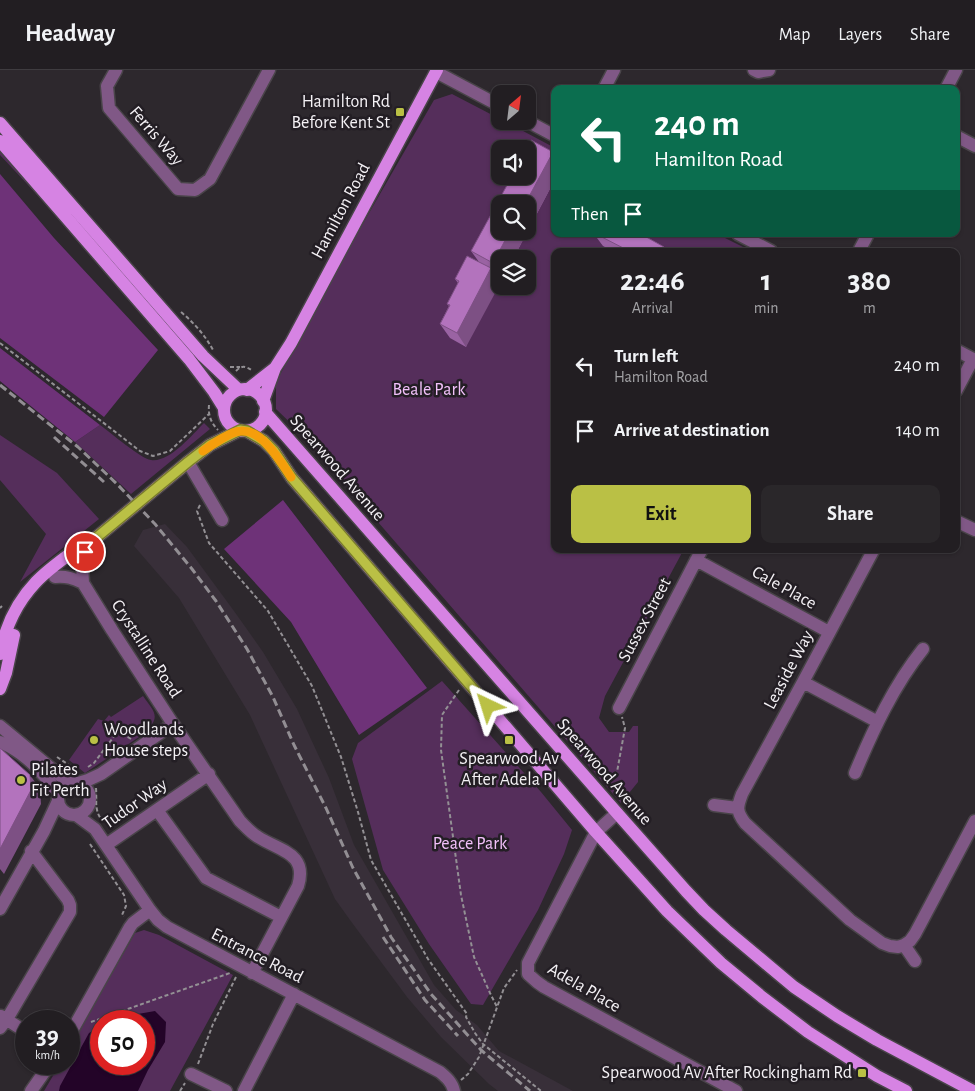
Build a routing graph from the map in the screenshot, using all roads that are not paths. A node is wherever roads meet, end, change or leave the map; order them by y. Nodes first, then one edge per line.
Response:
1 (116, 70) edge
2 (269, 70) edge
3 (614, 70) edge
4 (754, 70) edge
5 (769, 70) edge
6 (956, 70) edge
7 (436, 71) edge
8 (606, 85) edge
9 (948, 85) edge
10 (491, 101) edge
11 (0, 123) edge
12 (536, 126) edge
13 (551, 134) edge
14 (960, 138) edge
15 (0, 141) edge
16 (975, 146) edge
17 (744, 237) edge
18 (765, 248) edge
19 (960, 352) edge
20 (974, 359) edge
21 (275, 368) junction
22 (960, 384) edge
23 (243, 390) junction
24 (264, 407) junction
25 (225, 414) junction
26 (243, 430) junction
27 (210, 445) junction
28 (188, 462) junction
29 (222, 520) dead end
30 (960, 523) edge
31 (975, 530) edge
32 (88, 547) junction
33 (872, 553) edge
34 (699, 554) edge
35 (55, 577) junction
36 (83, 583) junction
37 (829, 632) junction
38 (923, 649) dead end
39 (0, 654) edge
40 (804, 682) junction
41 (0, 689) edge
42 (619, 708) road end
43 (878, 722) junction
44 (174, 724) junction
45 (0, 726) edge
46 (0, 742) edge
47 (855, 773) dead end
48 (101, 774) junction
49 (209, 774) junction
50 (75, 780) junction
51 (58, 798) junction
52 (89, 800) junction
53 (714, 805) dead end
54 (737, 808) junction
55 (158, 810) junction
56 (617, 813) junction
57 (73, 815) junction
58 (975, 821) edge
59 (95, 828) junction
60 (44, 831) junction
61 (596, 832) junction
62 (106, 845) junction
63 (32, 851) junction
64 (0, 881) edge
65 (12, 887) junction
66 (0, 908) edge
67 (150, 910) junction
68 (281, 917) junction
69 (904, 945) junction
70 (915, 961) dead end
71 (252, 973) junction
72 (294, 994) junction
73 (80, 1016) edge
74 (2, 1021) edge
75 (15, 1027) edge
76 (191, 1074) road end
77 (42, 1075) edge
78 (454, 1089) edge
79 (31, 1091) edge
80 (226, 1091) edge
81 (244, 1091) edge
82 (736, 1091) edge
83 (906, 1091) edge
84 (973, 1091) edge

1 - 2 street, Ferris Way
3 - 8 street
4 - 5 street
6 - 9 street
7 - 10 street
7 - 21 main road, Hamilton Road
11 - 23 main road
12 - 13 street
14 - 16 street
15 - 25 main road
17 - 18 street
19 - 20 street
20 - 22 street
21 - 23 main road, Hamilton Road
21 - 24 main road, Hamilton Road
23 - 24 main road
23 - 25 main road
24 - 26 main road
24 - 56 main road, Spearwood Avenue
25 - 26 main road
25 - 27 main road
26 - 27 main road
26 - 61 main road, Spearwood Avenue
27 - 28 main road
28 - 29 street
28 - 32 main road
30 - 31 street
32 - 35 main road
32 - 36 street
32 - 39 main road
33 - 37 street, Leaside Way
34 - 37 street, Cale Place
34 - 42 street, Sussex Street
35 - 36 street
35 - 41 main road
36 - 44 street, Crystalline Road
37 - 40 street, Leaside Way
38 - 43 street
40 - 43 street
40 - 54 street, Leaside Way
43 - 47 street
44 - 48 street
44 - 49 street, Crystalline Road
45 - 50 street
46 - 51 street
48 - 50 street
48 - 52 street
49 - 55 street, Tudor Way
49 - 68 street, Crystalline Road
50 - 51 street
50 - 52 street
51 - 57 street
51 - 60 street
52 - 57 street
52 - 59 street, Entrance Road
53 - 54 street
54 - 69 street
55 - 62 street, Tudor Way
55 - 68 street
56 - 61 street, Adela Place
56 - 84 main road, Spearwood Avenue
57 - 59 street, Entrance Road
57 - 60 street
58 - 69 street
59 - 62 street, Entrance Road
60 - 63 street
61 - 82 street, Adela Place
61 - 83 main road, Spearwood Avenue
62 - 67 street, Entrance Road
63 - 65 street
63 - 74 street
64 - 65 street
65 - 66 street
67 - 71 street, Entrance Road
67 - 73 street
68 - 71 street, Crystalline Road
69 - 70 street
71 - 72 street, Entrance Road
72 - 78 street, Entrance Road
72 - 81 street
74 - 75 street
76 - 80 street
77 - 79 street

